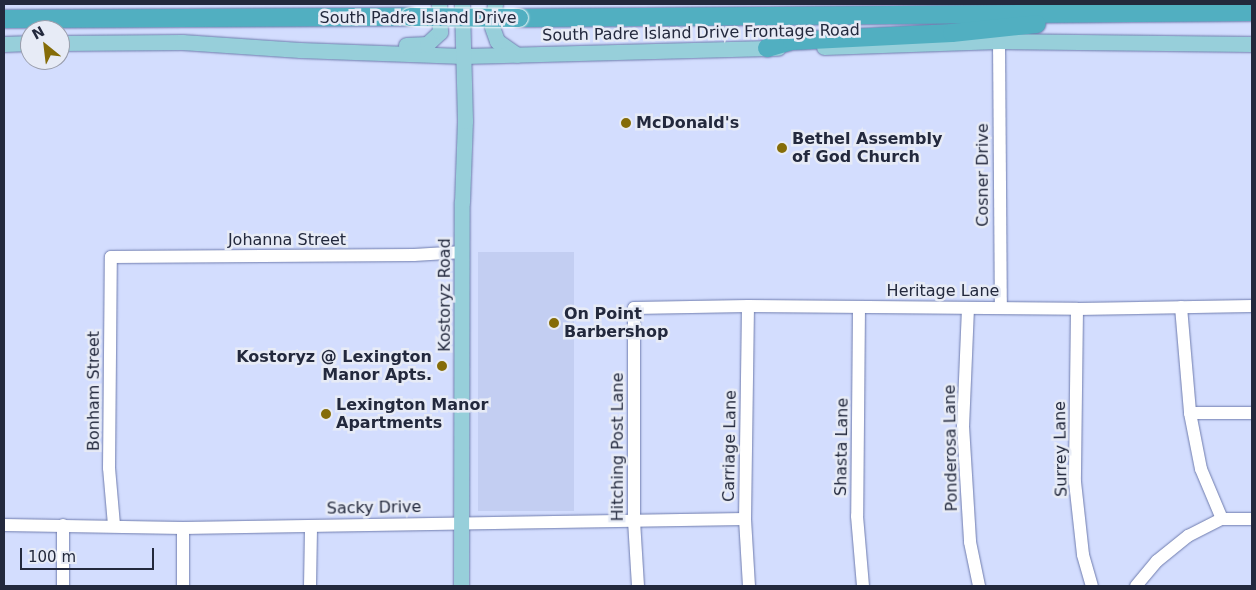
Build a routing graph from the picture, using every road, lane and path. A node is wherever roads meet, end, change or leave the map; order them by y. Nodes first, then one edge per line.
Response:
1 (439, 4) edge
2 (462, 4) edge
3 (495, 4) edge
4 (1252, 12) edge
5 (1145, 13) junction
6 (4, 19) edge
7 (999, 42) junction
8 (20, 43) edge
9 (70, 43) edge
10 (4, 44) edge
11 (1252, 44) edge
12 (767, 48) junction
13 (300, 50) junction
14 (517, 55) junction
15 (463, 56) junction
16 (463, 252) junction
17 (111, 257) joint
18 (748, 306) junction
19 (1252, 306) edge
20 (860, 307) junction
21 (1181, 307) junction
22 (634, 308) joint
23 (968, 308) junction
24 (1001, 308) junction
25 (1077, 309) junction
26 (1252, 413) edge
27 (1190, 414) junction
28 (745, 519) junction
29 (1222, 519) junction
30 (1252, 519) edge
31 (634, 520) junction
32 (461, 522) junction
33 (63, 525) junction
34 (114, 525) junction
35 (4, 526) edge
36 (311, 526) junction
37 (184, 528) junction
38 (63, 586) edge
39 (183, 586) edge
40 (310, 586) edge
41 (461, 586) edge
42 (638, 586) edge
43 (749, 586) edge
44 (863, 586) edge
45 (979, 586) edge
46 (1092, 586) edge
47 (1136, 586) edge

1 - 13 main road
2 - 15 main road, Kostoryz Road
3 - 14 main road
4 - 5 highway, South Padre Island Drive
5 - 6 highway, South Padre Island Drive, bridge
5 - 12 highway
7 - 11 main road, South Padre Island Drive Frontage Road
7 - 12 main road, South Padre Island Drive Frontage Road
7 - 24 street, Cosner Drive
8 - 10 main road
9 - 13 main road, South Padre Island Drive Frontage Road
12 - 14 main road, South Padre Island Drive Frontage Road
13 - 15 main road, South Padre Island Drive Frontage Road
14 - 15 main road, South Padre Island Drive Frontage Road
15 - 16 main road, Kostoryz Road
16 - 17 street, Johanna Street
16 - 32 main road, Kostoryz Road
17 - 34 street, Bonham Street
18 - 20 street, Heritage Lane
18 - 22 street, Heritage Lane
18 - 28 street, Carriage Lane
19 - 21 street, Heritage Lane
20 - 23 street, Heritage Lane
20 - 44 street, Shasta Lane
21 - 25 street, Heritage Lane
21 - 27 street
22 - 31 street, Hitching Post Lane
23 - 24 street, Heritage Lane
23 - 45 street, Ponderosa Lane
24 - 25 street, Heritage Lane
25 - 46 street, Surrey Lane
26 - 27 street
27 - 29 street
28 - 31 street, Sacky Drive
28 - 43 street, Carriage Lane
29 - 30 street
29 - 47 street
31 - 32 street, Sacky Drive
31 - 42 street, Hitching Post Lane
32 - 36 street, Sacky Drive
32 - 41 main road, Kostoryz Road
33 - 34 street, Sacky Drive
33 - 35 street, Sacky Drive
33 - 38 street
34 - 37 street, Sacky Drive
36 - 37 street, Sacky Drive
36 - 40 street
37 - 39 street

